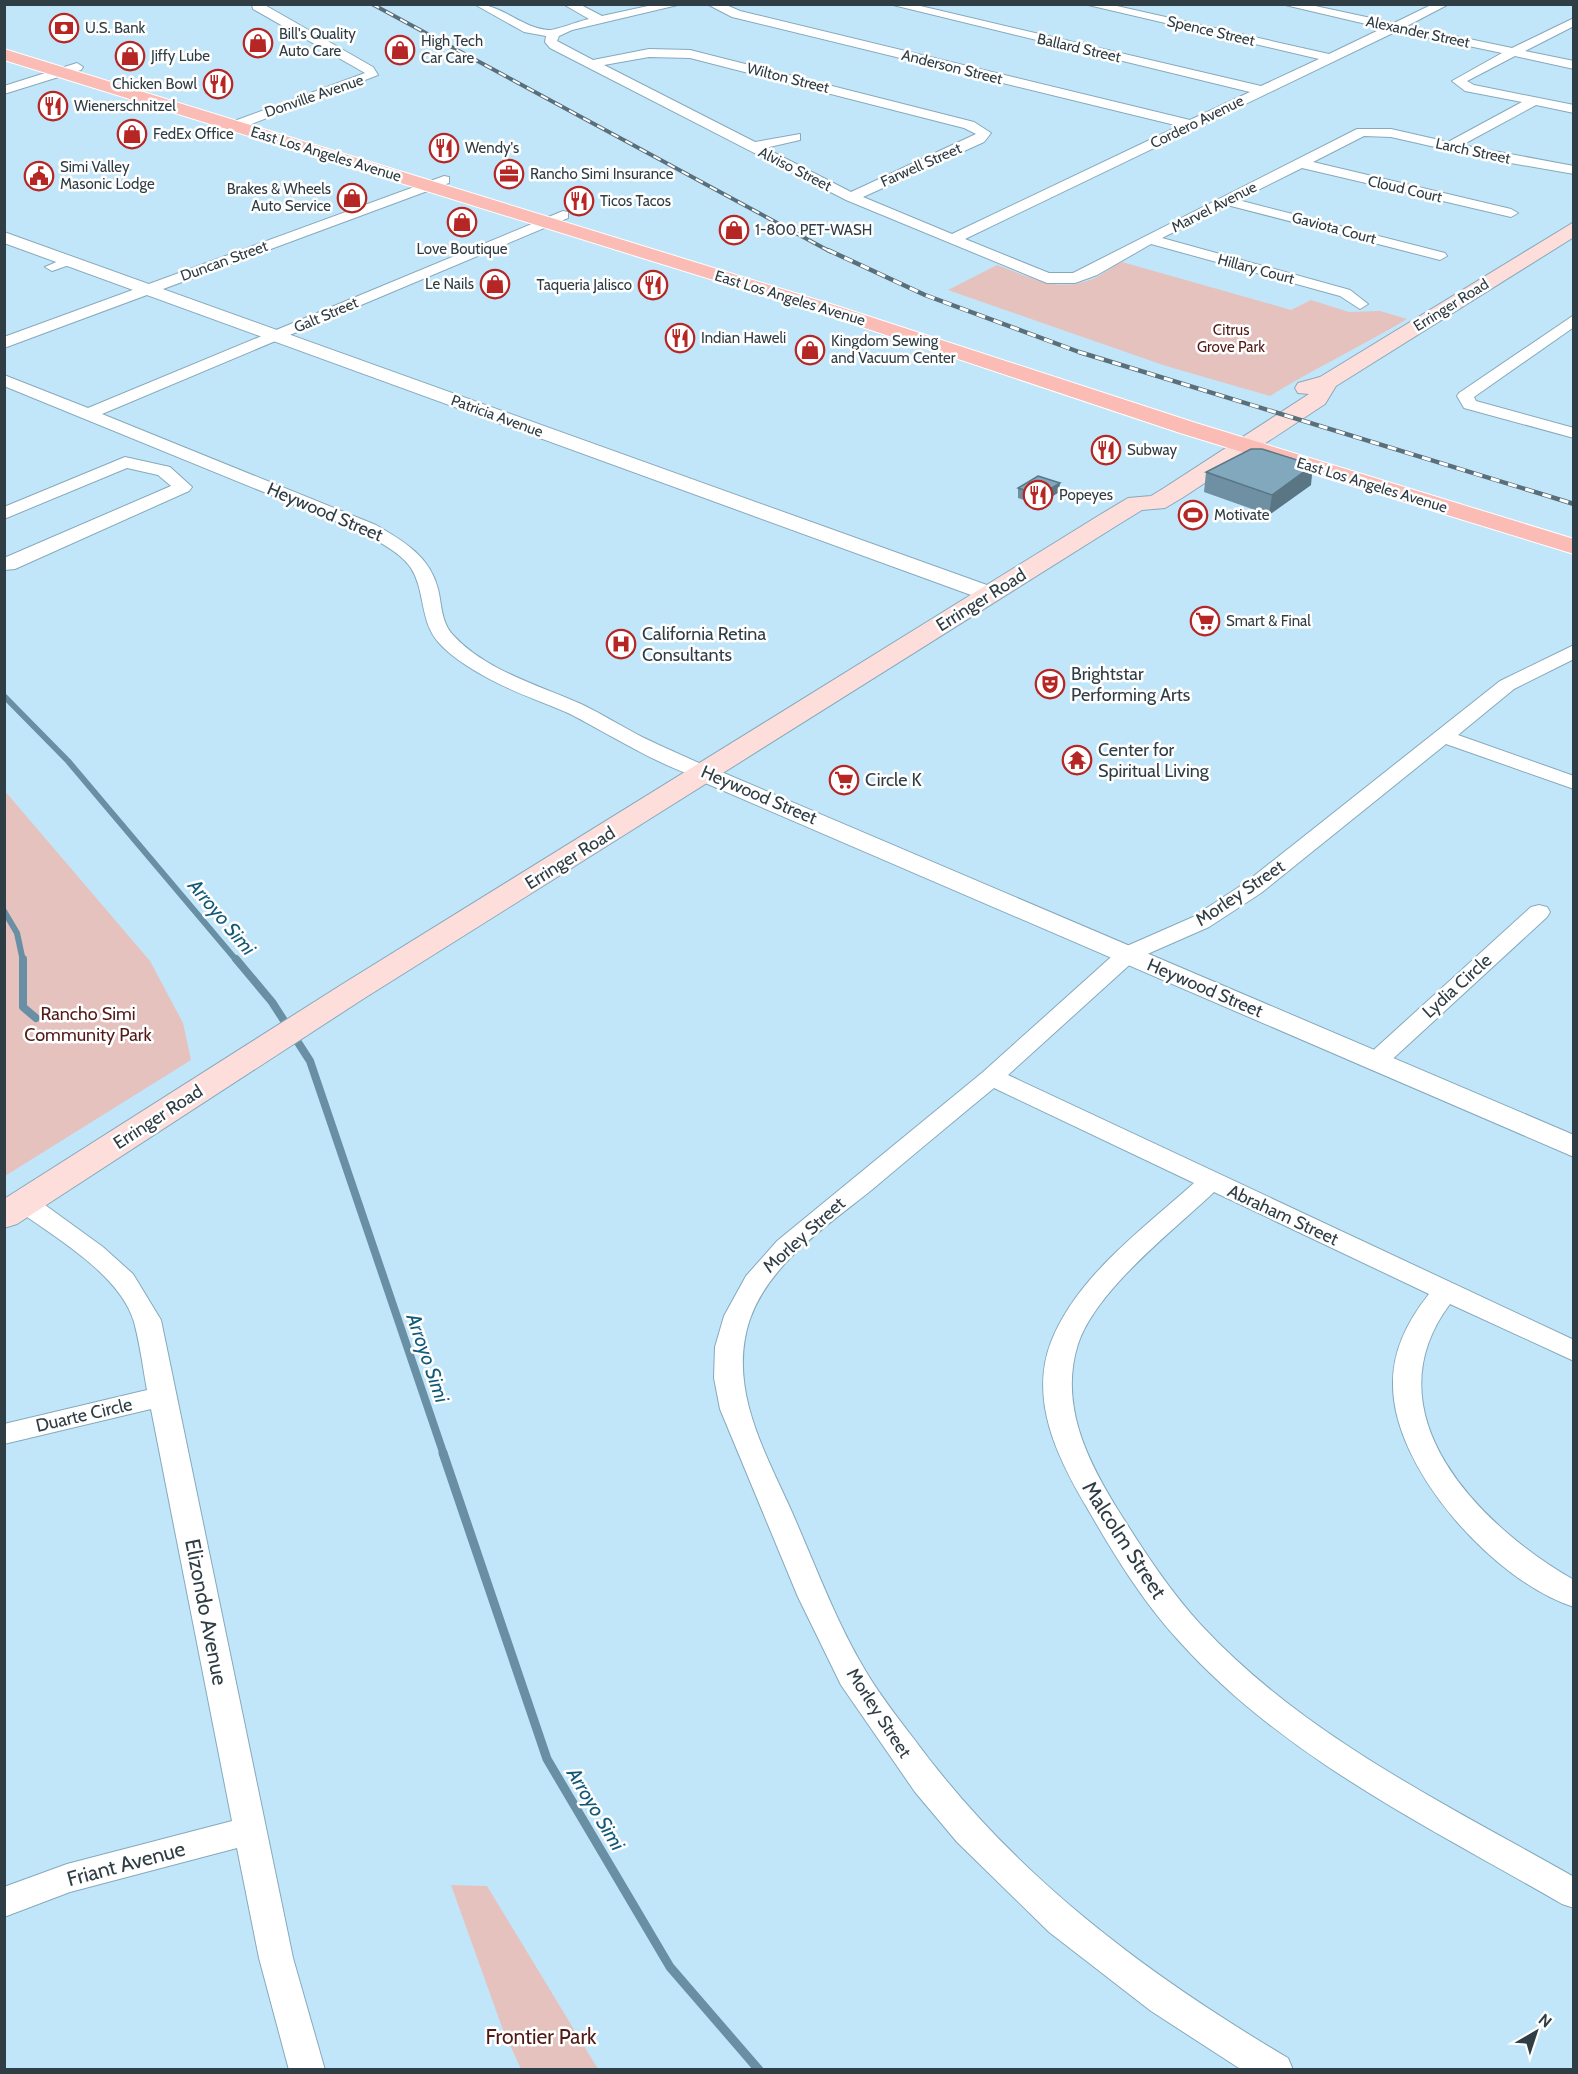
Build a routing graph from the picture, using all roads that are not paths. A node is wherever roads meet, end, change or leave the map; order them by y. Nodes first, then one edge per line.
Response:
1 (480, 4) edge
2 (569, 4) edge
3 (676, 4) edge
4 (713, 4) edge
5 (895, 4) edge
6 (1090, 4) edge
7 (1287, 4) edge
8 (1443, 4) edge
9 (257, 6) dead end
10 (601, 20) junction
11 (1572, 22) edge
12 (1395, 28) junction
13 (553, 34) junction
14 (4, 45) edge
15 (1513, 52) junction
16 (4, 54) edge
17 (1331, 58) junction
18 (592, 64) junction
19 (1574, 65) edge
20 (70, 69) junction
21 (4, 90) edge
22 (1264, 91) junction
23 (1532, 102) junction
24 (1574, 110) edge
25 (239, 123) junction
26 (1192, 125) junction
27 (981, 129) joint
28 (1373, 131) joint
29 (795, 137) dead end
30 (752, 147) junction
31 (1451, 147) junction
32 (1299, 163) junction
33 (1574, 170) edge
34 (434, 182) junction
35 (851, 197) junction
36 (1227, 201) junction
37 (1511, 213) dead end
38 (555, 219) junction
39 (1574, 228) edge
40 (4, 237) edge
41 (951, 240) junction
42 (1149, 240) junction
43 (1440, 256) dead end
44 (1055, 278) joint
45 (150, 288) junction
46 (1360, 304) dead end
47 (1574, 320) edge
48 (276, 336) junction
49 (4, 343) edge
50 (4, 380) edge
51 (88, 414) junction
52 (1574, 433) edge
53 (1241, 437) junction
54 (194, 457) junction
55 (164, 471) junction
56 (4, 514) edge
57 (1574, 532) edge
58 (1574, 547) edge
59 (4, 563) edge
60 (990, 594) junction
61 (1568, 658) edge
62 (1445, 737) junction
63 (705, 773) junction
64 (1574, 783) edge
65 (1539, 912) dead end
66 (1128, 954) junction
67 (1376, 1061) junction
68 (992, 1077) junction
69 (1574, 1147) edge
70 (1212, 1181) junction
71 (15, 1209) edge
72 (1445, 1292) junction
73 (1574, 1352) edge
74 (164, 1396) junction
75 (4, 1434) edge
76 (1574, 1595) edge
77 (249, 1831) junction
78 (1574, 1894) edge
79 (4, 1902) edge
80 (307, 2070) edge
81 (1275, 2070) edge

1 - 13 street
2 - 10 street
3 - 10 street
4 - 26 street, Anderson Street
5 - 22 street, Ballard Street
6 - 17 street, Spence Street
7 - 12 street, Alexander Street
8 - 12 street, Cordero Avenue
9 - 25 street, Donville Avenue
10 - 13 street
11 - 15 street
12 - 15 street, Alexander Street
12 - 17 street, Cordero Avenue
13 - 18 street, Alviso Street
14 - 20 main road, East Los Angeles Avenue
15 - 19 street, Alexander Street
15 - 23 street
16 - 20 main road, East Los Angeles Avenue
17 - 22 street, Cordero Avenue
18 - 27 street, Wilton Street
18 - 30 street, Alviso Street
20 - 21 street
20 - 25 main road, East Los Angeles Avenue
22 - 26 street, Cordero Avenue
23 - 24 street
23 - 31 street
25 - 34 main road, East Los Angeles Avenue
26 - 41 street, Cordero Avenue
27 - 35 street, Farwell Street
28 - 31 street, Larch Street
28 - 32 street, Marvel Avenue
29 - 30 street
30 - 35 street, Alviso Street
31 - 33 street, Larch Street
32 - 36 street, Marvel Avenue
32 - 37 street, Cloud Court
34 - 38 main road, East Los Angeles Avenue
34 - 45 street, Duncan Street
35 - 41 street, Alviso Street
36 - 42 street, Marvel Avenue
36 - 43 street, Gaviota Court
38 - 48 street, Galt Street
38 - 53 main road, East Los Angeles Avenue
39 - 53 main road, Erringer Road
40 - 45 street, Patricia Avenue
41 - 44 street, Alviso Street
42 - 44 street, Marvel Avenue
42 - 46 street, Hillary Court
45 - 48 street, Patricia Avenue
45 - 49 street, Duncan Street
47 - 52 street
48 - 51 street, Galt Street
48 - 60 street, Patricia Avenue
50 - 51 street, Heywood Street
51 - 54 street, Heywood Street
53 - 57 main road, East Los Angeles Avenue
53 - 58 main road, East Los Angeles Avenue
53 - 60 main road, Erringer Road
54 - 55 street
54 - 63 street, Heywood Street
55 - 56 street
55 - 59 street
60 - 63 main road, Erringer Road
61 - 62 street, Morley Street
62 - 64 street
62 - 66 street, Morley Street
63 - 66 street, Heywood Street
63 - 71 main road, Erringer Road
65 - 67 street, Lydia Circle
66 - 67 street, Heywood Street
66 - 68 street, Morley Street
67 - 69 street, Heywood Street
68 - 70 street, Abraham Street
68 - 81 street, Morley Street
70 - 72 street, Abraham Street
70 - 78 street, Malcolm Street
71 - 74 street, Elizondo Avenue
72 - 73 street, Abraham Street
72 - 76 street
74 - 75 street, Duarte Circle
74 - 77 street, Elizondo Avenue
77 - 79 street, Friant Avenue
77 - 80 street, Elizondo Avenue

